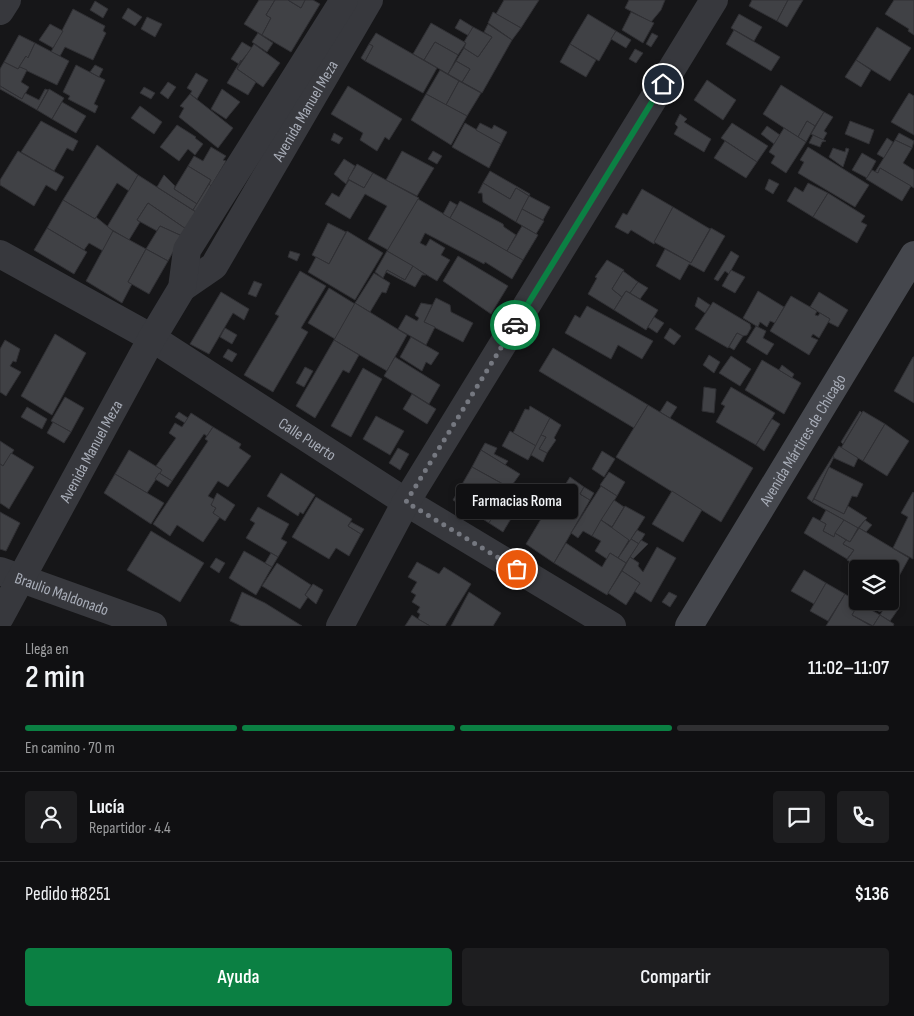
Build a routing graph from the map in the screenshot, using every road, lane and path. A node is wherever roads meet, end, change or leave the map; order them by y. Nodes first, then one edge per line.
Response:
1 (7, 0) edge
2 (344, 0) edge
3 (369, 0) edge
4 (714, 0) edge
5 (0, 11) edge
6 (0, 254) edge
7 (914, 255) edge
8 (182, 288) junction
9 (152, 338) junction
10 (406, 502) junction
11 (11, 574) edge
12 (0, 617) edge
13 (154, 626) edge
14 (340, 626) edge
15 (612, 626) edge
16 (689, 626) edge

1 - 5 street
2 - 8 street, Avenida Manuel Meza
3 - 8 street, Avenida Manuel Meza
4 - 10 street
6 - 9 street, Calle Puerto
7 - 16 street, Avenida Mártires de Chicago
8 - 9 street, Avenida Manuel Meza
9 - 10 street, Calle Puerto
9 - 11 street, Avenida Manuel Meza
10 - 14 street
10 - 15 street, Calle Puerto
11 - 12 street, Avenida Manuel Meza
11 - 13 street, Braulio Maldonado

